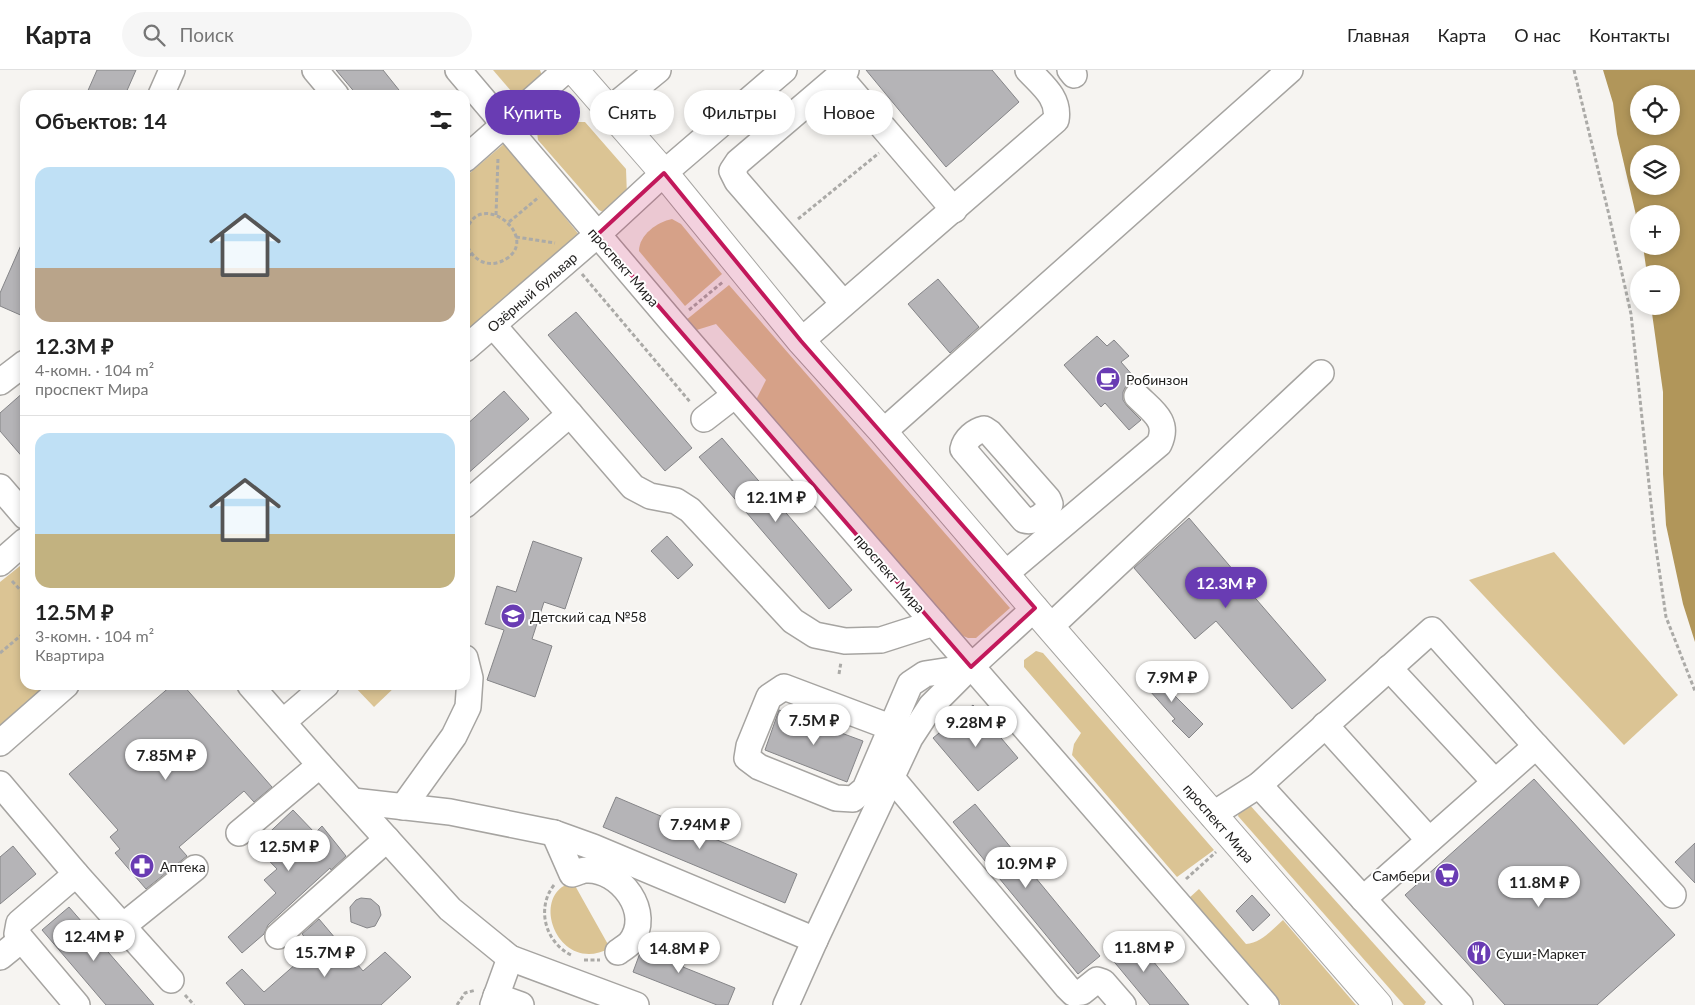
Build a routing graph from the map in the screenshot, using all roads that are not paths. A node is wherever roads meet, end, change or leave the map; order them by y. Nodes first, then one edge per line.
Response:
1 (172, 70) edge
2 (315, 70) edge
3 (458, 70) edge
4 (566, 70) edge
5 (574, 70) edge
6 (658, 70) edge
7 (784, 70) edge
8 (1028, 70) edge
9 (1290, 70) edge
10 (842, 73) edge
11 (163, 90) edge
12 (332, 90) edge
13 (543, 90) edge
14 (592, 90) edge
15 (634, 90) edge
16 (485, 102) edge
17 (492, 135) edge
18 (513, 135) edge
19 (631, 135) edge
20 (470, 155) edge
21 (664, 173) junction
22 (954, 210) junction
23 (597, 235) junction
24 (843, 303) junction
25 (493, 325) junction
26 (801, 341) junction
27 (470, 345) edge
28 (1321, 373) dead end
29 (735, 395) junction
30 (1137, 396) dead end
31 (570, 414) junction
32 (704, 419) road end
33 (883, 432) junction
34 (0, 487) edge
35 (470, 501) edge
36 (20, 510) edge
37 (20, 545) edge
38 (0, 563) edge
39 (1005, 574) junction
40 (1042, 618) junction
41 (934, 623) junction
42 (972, 667) junction
43 (1389, 668) junction
44 (60, 690) edge
45 (254, 690) edge
46 (320, 690) edge
47 (469, 690) edge
48 (283, 722) junction
49 (1325, 725) junction
50 (890, 727) junction
51 (0, 743) edge
52 (1536, 746) junction
53 (320, 766) junction
54 (891, 777) junction
55 (1495, 782) junction
56 (0, 784) edge
57 (1259, 785) junction
58 (352, 802) junction
59 (403, 807) junction
60 (1212, 814) junction
61 (238, 833) dead end
62 (554, 833) junction
63 (387, 839) junction
64 (1430, 840) junction
65 (195, 868) dead end
66 (76, 874) junction
67 (1673, 895) dead end
68 (1363, 900) junction
69 (123, 926) junction
70 (278, 936) dead end
71 (21, 940) junction
72 (815, 940) junction
73 (618, 952) road end
74 (0, 957) edge
75 (510, 958) junction
76 (171, 980) dead end
77 (63, 1000) edge
78 (494, 1001) edge
79 (1451, 1002) edge
80 (521, 1005) edge
81 (636, 1005) edge
82 (786, 1005) edge
83 (1123, 1005) edge
84 (1266, 1005) edge
85 (1378, 1005) edge

1 - 11 street
2 - 12 street
3 - 16 street, проспект Мира
4 - 13 street
5 - 14 main road, проспект Мира
6 - 15 street
7 - 21 street, Озёрный бульвар
8 - 22 street
9 - 33 street
10 - 22 street
10 - 24 street
17 - 20 street
18 - 23 street, проспект Мира
19 - 21 main road, проспект Мира
21 - 23 street, Озёрный бульвар
21 - 26 main road, проспект Мира
22 - 24 street
23 - 25 street, Озёрный бульвар
23 - 29 street, проспект Мира
24 - 26 street
25 - 27 street, Озёрный бульвар
25 - 31 street
26 - 33 main road, проспект Мира
28 - 40 street
29 - 32 street
29 - 41 street, проспект Мира
30 - 39 street
31 - 35 street
31 - 41 street
33 - 39 main road, проспект Мира
34 - 36 street
37 - 38 street
39 - 40 main road, проспект Мира
40 - 42 street
40 - 60 main road, проспект Мира
41 - 42 street, проспект Мира
42 - 50 street
42 - 54 street
42 - 84 street, проспект Мира
43 - 49 street
43 - 52 street
43 - 55 street
44 - 51 street
45 - 48 street
46 - 48 street
47 - 59 street
48 - 53 street
49 - 57 street
49 - 64 street
50 - 50 street
52 - 55 street
52 - 67 street
53 - 58 street
53 - 61 street
54 - 72 street
54 - 83 street
55 - 64 street
56 - 66 street
57 - 60 street
57 - 68 street
58 - 59 street
58 - 63 street
59 - 62 street
60 - 85 main road, проспект Мира
62 - 72 street
62 - 73 street
63 - 70 street
63 - 75 street
64 - 68 street
65 - 69 street
66 - 69 street
66 - 71 street
68 - 79 street
69 - 76 street
71 - 74 street
71 - 77 street
72 - 82 street
75 - 78 street
75 - 81 street
78 - 80 street

